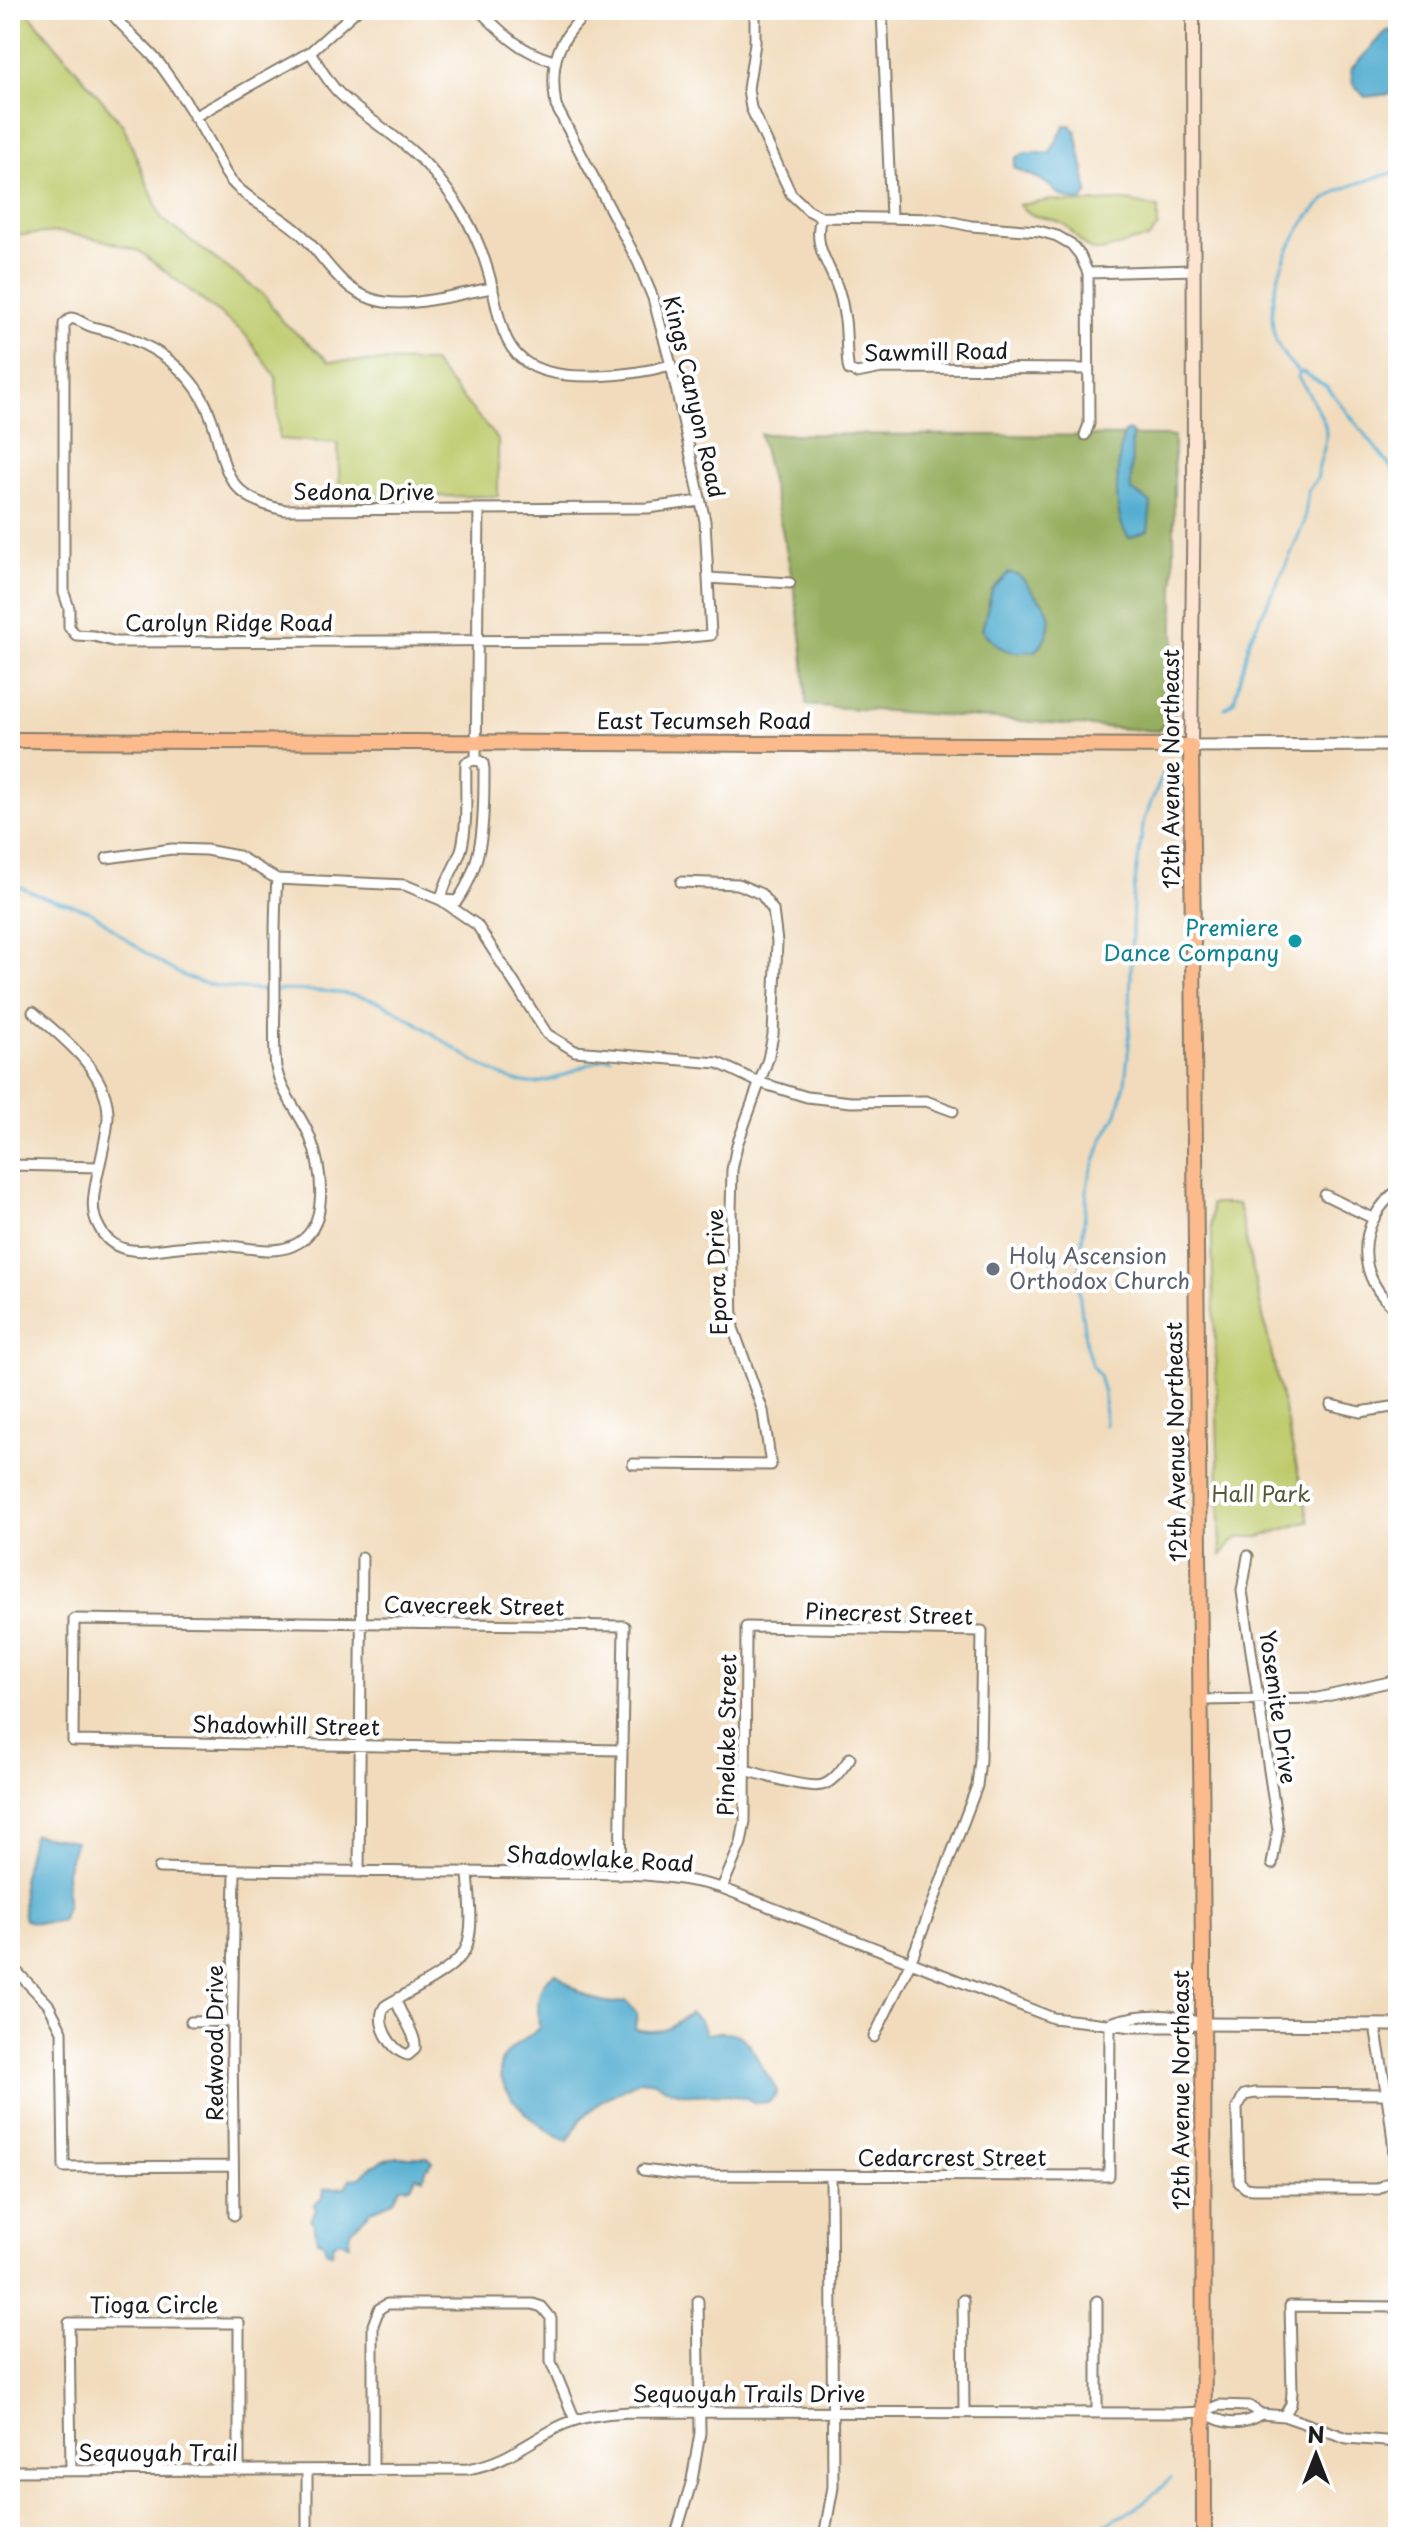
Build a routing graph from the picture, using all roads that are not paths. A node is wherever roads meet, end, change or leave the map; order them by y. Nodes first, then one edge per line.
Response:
1 (110, 10) edge
2 (357, 10) edge
3 (479, 10) edge
4 (590, 10) edge
5 (755, 10) edge
6 (882, 10) edge
7 (1193, 10) edge
8 (310, 52) junction
9 (554, 61) junction
10 (194, 117) junction
11 (821, 217) junction
12 (891, 217) junction
13 (1194, 270) junction
14 (1088, 273) junction
15 (493, 288) junction
16 (75, 318) joint
17 (671, 365) junction
18 (1087, 369) junction
19 (1085, 435) dead end
20 (700, 501) junction
21 (479, 510) junction
22 (708, 578) junction
23 (790, 583) dead end
24 (711, 635) joint
25 (477, 640) junction
26 (10, 740) edge
27 (476, 742) junction
28 (1398, 745) edge
29 (1191, 746) junction
30 (476, 759) junction
31 (107, 858) dead end
32 (277, 879) junction
33 (681, 882) dead end
34 (441, 900) junction
35 (33, 1012) dead end
36 (758, 1082) junction
37 (953, 1111) dead end
38 (10, 1165) edge
39 (99, 1167) junction
40 (1398, 1190) edge
41 (1325, 1195) dead end
42 (1374, 1219) junction
43 (1398, 1311) edge
44 (1331, 1405) dead end
45 (1398, 1406) edge
46 (633, 1464) dead end
47 (1248, 1556) dead end
48 (362, 1557) dead end
49 (74, 1619) joint
50 (361, 1623) junction
51 (746, 1627) joint
52 (1398, 1680) edge
53 (1201, 1700) junction
54 (1258, 1700) junction
55 (359, 1745) junction
56 (621, 1750) junction
57 (850, 1758) dead end
58 (746, 1770) junction
59 (1272, 1864) dead end
60 (159, 1868) dead end
61 (235, 1871) junction
62 (359, 1872) junction
63 (468, 1872) junction
64 (620, 1875) junction
65 (722, 1888) junction
66 (911, 1961) junction
67 (10, 1968) edge
68 (396, 2000) junction
69 (232, 2021) junction
70 (191, 2022) dead end
71 (1110, 2023) junction
72 (1203, 2024) junction
73 (1375, 2025) junction
74 (1398, 2025) edge
75 (874, 2037) dead end
76 (1386, 2094) junction
77 (233, 2166) junction
78 (643, 2170) dead end
79 (831, 2176) junction
80 (234, 2215) dead end
81 (963, 2300) dead end
82 (698, 2301) dead end
83 (1097, 2301) dead end
84 (1398, 2307) edge
85 (700, 2412) junction
86 (832, 2412) junction
87 (964, 2412) junction
88 (1203, 2412) junction
89 (1097, 2413) junction
90 (1261, 2414) junction
91 (1284, 2416) junction
92 (575, 2420) junction
93 (1398, 2442) edge
94 (307, 2470) junction
95 (373, 2470) junction
96 (10, 2471) edge
97 (71, 2471) junction
98 (239, 2471) junction
99 (307, 2537) edge
100 (675, 2537) edge
101 (824, 2537) edge
102 (1204, 2537) edge

1 - 10 street
2 - 8 street
3 - 9 street
4 - 9 street
5 - 11 street
6 - 12 street
7 - 13 main road, 12th Avenue Northeast
8 - 10 street
8 - 15 street
9 - 17 street, Kings Canyon Road
10 - 15 street
11 - 12 street
11 - 18 street, Sawmill Road
12 - 14 street
13 - 14 street
13 - 29 main road, 12th Avenue Northeast
14 - 18 street
15 - 17 street
16 - 21 street, Sedona Drive
16 - 25 street, Carolyn Ridge Road
17 - 20 street, Kings Canyon Road
18 - 19 street
20 - 21 street, Sedona Drive
20 - 22 street, Kings Canyon Road
21 - 25 street
22 - 23 street
22 - 24 street, Kings Canyon Road
24 - 25 street, Carolyn Ridge Road
25 - 27 street
26 - 27 main road, East Tecumseh Road
27 - 29 main road, East Tecumseh Road
27 - 30 street
28 - 29 street, East Tecumseh Road
29 - 53 main road, 12th Avenue Northeast
30 - 34 street
30 - 34 street
31 - 32 street
32 - 34 street
32 - 39 street
33 - 36 street
34 - 36 street
35 - 39 street
36 - 37 street
36 - 46 street, Epora Drive
38 - 39 street
40 - 42 street
41 - 42 street
42 - 43 street
44 - 45 street
47 - 54 street, Yosemite Drive
48 - 50 street
49 - 50 street, Cavecreek Street
49 - 55 street, Shadowhill Street
50 - 55 street
50 - 56 street, Cavecreek Street
51 - 58 street, Pinelake Street
51 - 66 street, Pinecrest Street
52 - 54 street
53 - 54 street
53 - 72 main road, 12th Avenue Northeast
54 - 59 street, Yosemite Drive
55 - 56 street, Shadowhill Street
55 - 62 street
56 - 64 street, Cavecreek Street
57 - 58 street
58 - 65 street, Pinelake Street
60 - 61 street, Shadowlake Road
61 - 62 street, Shadowlake Road
61 - 69 street, Redwood Drive
62 - 63 street, Shadowlake Road
63 - 64 street, Shadowlake Road
63 - 68 street
64 - 65 street, Shadowlake Road
65 - 66 street, Shadowlake Road
66 - 71 street, Shadowlake Road
66 - 75 street
67 - 77 street
68 - 68 street
69 - 70 street
69 - 77 street, Redwood Drive
71 - 72 street, Shadowlake Road
71 - 79 street, Cedarcrest Street
72 - 73 street
72 - 88 main road, 12th Avenue Northeast
73 - 74 street
73 - 76 street
76 - 76 street
77 - 80 street, Redwood Drive
78 - 79 street, Cedarcrest Street
79 - 86 street
81 - 87 street
82 - 85 street
83 - 89 street
84 - 91 street
85 - 86 street, Sequoyah Trails Drive
85 - 92 street, Sequoyah Trails Drive
85 - 100 street
86 - 87 street, Sequoyah Trails Drive
86 - 101 street
87 - 89 street, Sequoyah Trails Drive
88 - 89 street, Sequoyah Trails Drive
88 - 90 street
88 - 90 street
88 - 102 main road, 12th Avenue Northeast
90 - 91 street
91 - 93 street
92 - 95 street, Sequoyah Trails Drive
92 - 95 street
94 - 95 street, Sequoyah Trails Drive
94 - 98 street, Sequoyah Trail
94 - 99 street
96 - 97 street, Sequoyah Trail
97 - 98 street, Sequoyah Trail
97 - 98 street, Tioga Circle

